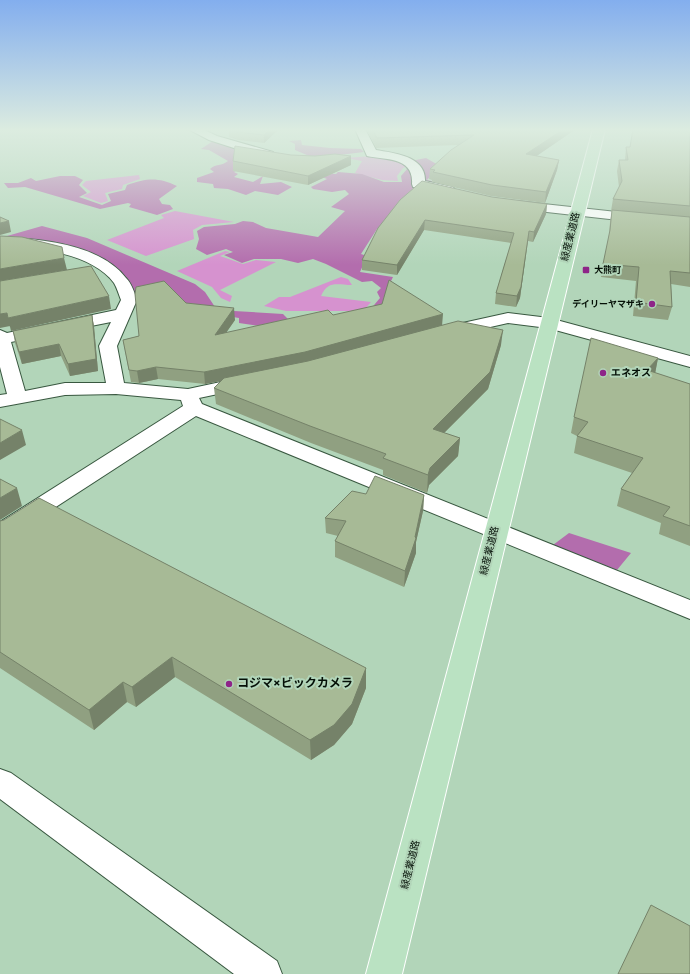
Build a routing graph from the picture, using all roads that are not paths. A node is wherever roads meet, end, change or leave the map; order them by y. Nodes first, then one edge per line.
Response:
1 (419, 174) edge
2 (587, 174) edge
3 (460, 193) edge
4 (506, 203) edge
5 (577, 212) junction
6 (690, 224) edge
7 (0, 243) edge
8 (108, 269) junction
9 (85, 273) edge
10 (123, 314) junction
11 (549, 323) junction
12 (1, 337) edge
13 (430, 337) edge
14 (690, 362) edge
15 (263, 379) edge
16 (116, 388) junction
17 (18, 398) junction
18 (0, 401) edge
19 (191, 401) junction
20 (496, 530) junction
21 (0, 533) edge
22 (690, 610) edge
23 (0, 782) edge
24 (264, 974) edge
25 (384, 974) edge

1 - 3 street
2 - 5 main road, 緑産業道路
4 - 5 street
5 - 6 street
5 - 11 main road, 緑産業道路
7 - 8 street
8 - 9 street
8 - 10 street
10 - 12 street
10 - 16 street
11 - 13 street
11 - 14 street
11 - 20 main road, 緑産業道路
12 - 17 street
15 - 19 street
16 - 17 street
16 - 19 street
17 - 18 street
19 - 20 street
19 - 21 street
20 - 22 street
20 - 25 main road, 緑産業道路
23 - 24 street

